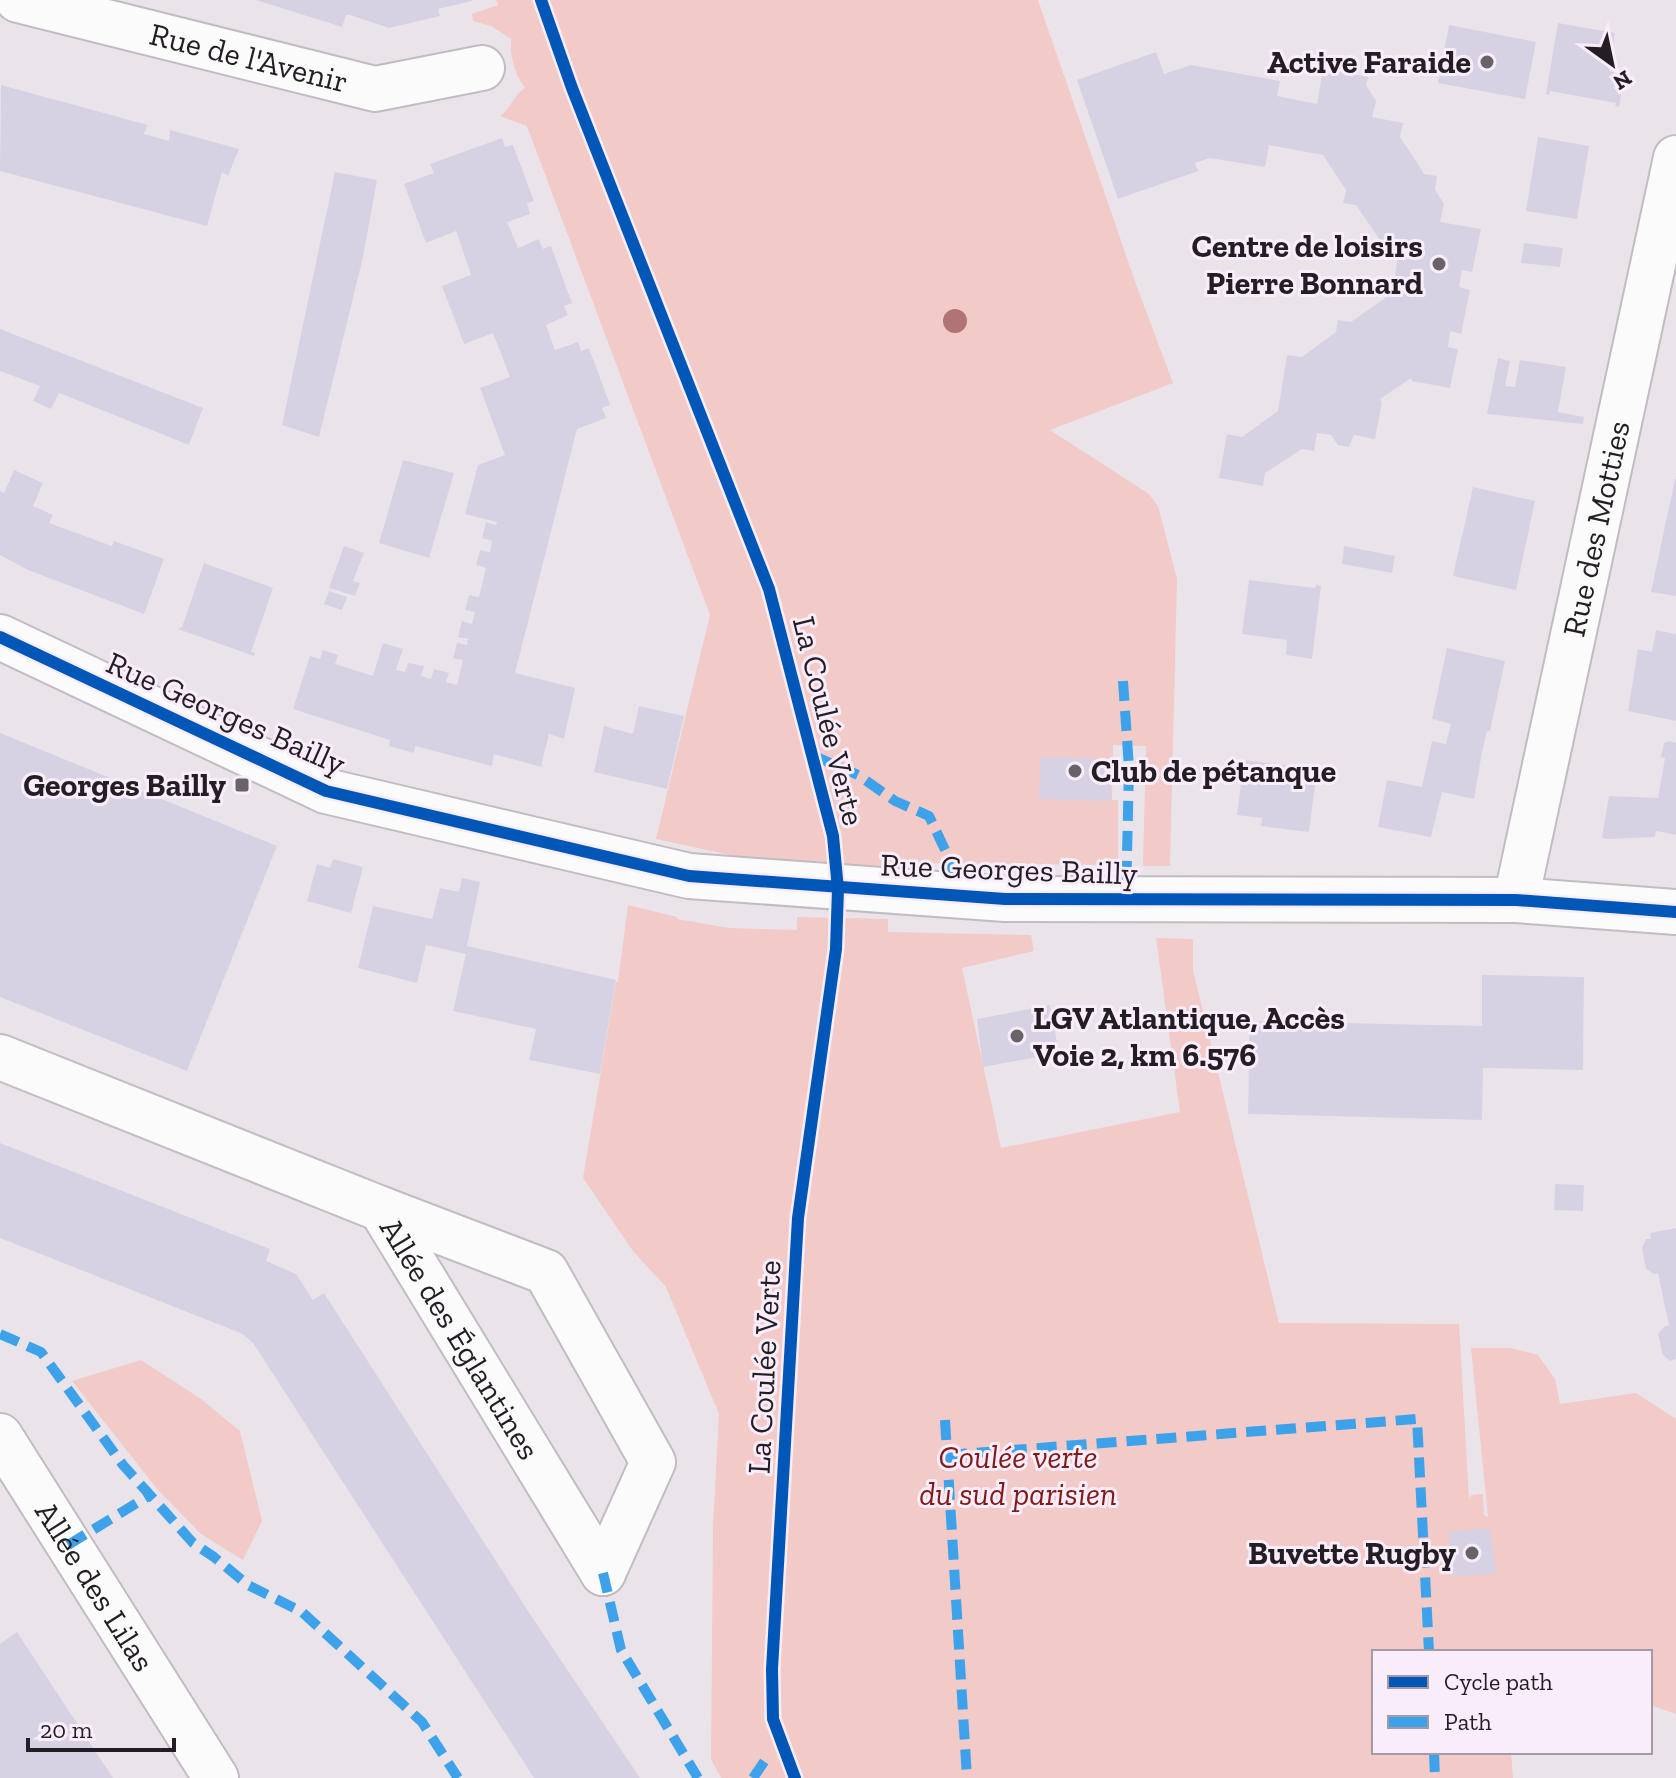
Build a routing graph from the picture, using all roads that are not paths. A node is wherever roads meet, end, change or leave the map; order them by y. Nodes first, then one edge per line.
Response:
1 (18, 0) edge
2 (482, 68) dead end
3 (1676, 158) edge
4 (0, 637) edge
5 (1516, 900) junction
6 (1676, 912) edge
7 (0, 1057) edge
8 (381, 1209) junction
9 (0, 1436) edge
10 (216, 1778) edge

1 - 2 street, Rue de l'Avenir
3 - 5 street, Rue des Motties
4 - 5 street, Rue Georges Bailly
5 - 6 street, Rue Georges Bailly
7 - 8 street, Allée des Églantines
8 - 8 street, Allée des Églantines
9 - 10 street, Allée des Lilas

